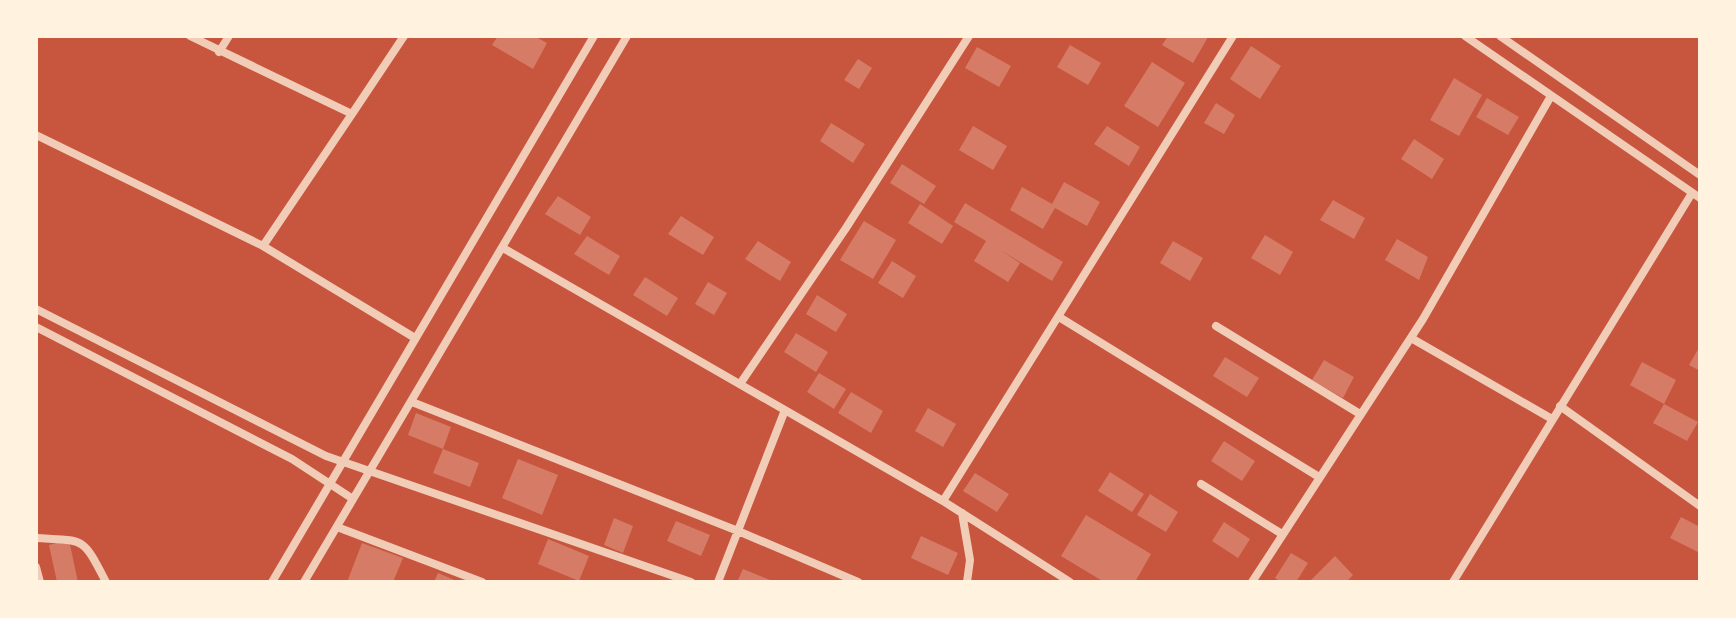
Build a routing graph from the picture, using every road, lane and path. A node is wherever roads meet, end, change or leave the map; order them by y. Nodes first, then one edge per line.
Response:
1 (190, 36) edge
2 (229, 36) edge
3 (404, 36) edge
4 (594, 36) edge
5 (627, 36) edge
6 (969, 36) edge
7 (1233, 36) edge
8 (1465, 36) edge
9 (1500, 36) edge
10 (219, 52) junction
11 (1551, 96) junction
12 (352, 114) junction
13 (36, 135) edge
14 (1700, 175) edge
15 (1692, 193) junction
16 (1700, 198) edge
17 (263, 246) junction
18 (503, 248) junction
19 (36, 309) edge
20 (1059, 317) junction
21 (1216, 326) dead end
22 (36, 327) edge
23 (415, 338) junction
24 (1411, 338) junction
25 (740, 384) junction
26 (412, 402) junction
27 (1560, 406) junction
28 (785, 410) junction
29 (1360, 414) junction
30 (1552, 419) junction
31 (342, 463) junction
32 (370, 473) junction
33 (1319, 477) junction
34 (330, 484) junction
35 (1201, 484) dead end
36 (353, 499) junction
37 (943, 501) junction
38 (1700, 506) edge
39 (962, 513) junction
40 (337, 527) junction
41 (738, 531) junction
42 (1282, 534) junction
43 (36, 538) edge
44 (36, 567) edge
45 (40, 582) edge
46 (106, 582) edge
47 (272, 582) edge
48 (304, 582) edge
49 (482, 582) edge
50 (691, 582) edge
51 (718, 582) edge
52 (858, 582) edge
53 (967, 582) edge
54 (1070, 582) edge
55 (1252, 582) edge
56 (1453, 582) edge

1 - 10 street
2 - 10 street
3 - 12 street
4 - 23 street
5 - 18 street
6 - 25 street
7 - 20 street
8 - 11 street
9 - 14 street
10 - 12 street
11 - 15 street
11 - 24 street
12 - 17 street
13 - 17 street
15 - 16 street
15 - 27 street
17 - 23 street
18 - 25 street
18 - 26 street
19 - 31 street
20 - 33 street
20 - 37 street
21 - 29 street
22 - 34 street
23 - 31 street
24 - 29 street
24 - 30 street
25 - 28 street
26 - 32 street
26 - 41 street
27 - 30 street
27 - 38 street
28 - 37 street
28 - 41 street
29 - 33 street
30 - 56 street
31 - 32 street
31 - 34 street
32 - 36 street
32 - 50 street
33 - 42 street
34 - 36 street
34 - 47 street
35 - 42 street
36 - 40 street
37 - 39 street
39 - 53 street
39 - 54 street
40 - 48 street
40 - 49 street
41 - 51 street
41 - 52 street
42 - 55 street
43 - 46 street
44 - 45 street

